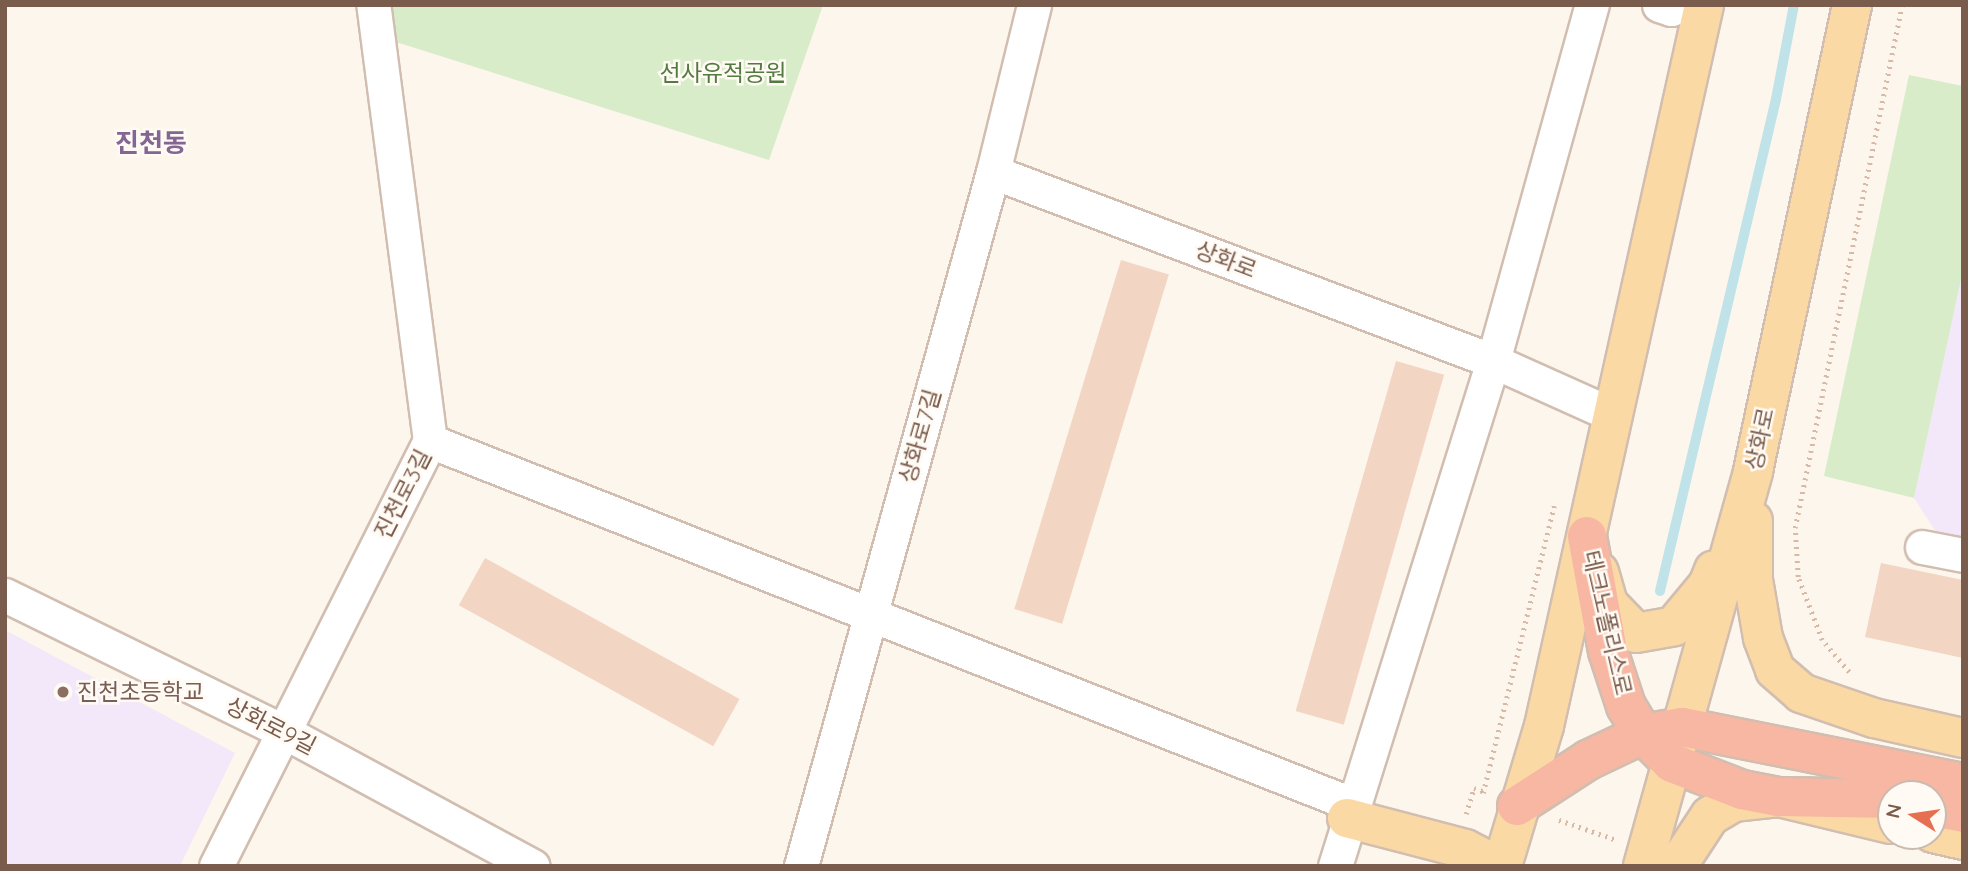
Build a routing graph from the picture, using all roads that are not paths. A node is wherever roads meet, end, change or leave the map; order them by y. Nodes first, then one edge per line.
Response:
1 (373, 5) edge
2 (1034, 5) edge
3 (1592, 5) edge
4 (1659, 5) edge
5 (1682, 5) edge
6 (1704, 5) edge
7 (1852, 5) edge
8 (993, 172) junction
9 (1493, 361) junction
10 (1613, 415) junction
11 (430, 441) junction
12 (1753, 471) junction
13 (1587, 536) junction
14 (1922, 547) dead end
15 (1963, 555) edge
16 (5, 596) edge
17 (871, 611) junction
18 (1682, 727) junction
19 (281, 730) junction
20 (1643, 734) junction
21 (1963, 737) edge
22 (1672, 763) junction
23 (1877, 794) edge
24 (1779, 797) junction
25 (1877, 799) edge
26 (1499, 803) junction
27 (1351, 811) junction
28 (216, 866) edge
29 (533, 866) edge
30 (801, 866) edge
31 (1335, 866) edge
32 (1500, 866) edge
33 (1643, 866) edge
34 (1677, 866) edge

1 - 11 street, 진천로3길
2 - 8 street, 상화로7길
3 - 9 street
4 - 5 street
6 - 10 main road
7 - 12 main road, 상화로
8 - 9 street, 상화로
8 - 17 street, 상화로7길
9 - 10 street, 상화로
9 - 27 street
10 - 13 main road
11 - 17 street
11 - 19 street, 진천로3길
12 - 13 main road
12 - 18 main road, 상화로
12 - 21 main road
13 - 20 highway, 테크노폴리스로
13 - 26 main road
14 - 15 street
16 - 19 street, 상화로9길
17 - 27 street
17 - 30 street, 상화로7길
18 - 20 highway
18 - 22 main road, 상화로
18 - 23 highway
19 - 28 street, 진천로3길
19 - 29 street, 상화로9길
20 - 22 highway, 테크노폴리스로
20 - 26 highway
22 - 24 highway, 테크노폴리스로
22 - 33 main road, 상화로
24 - 25 highway, 테크노폴리스로
24 - 34 main road
26 - 32 main road
27 - 31 street
27 - 32 main road

